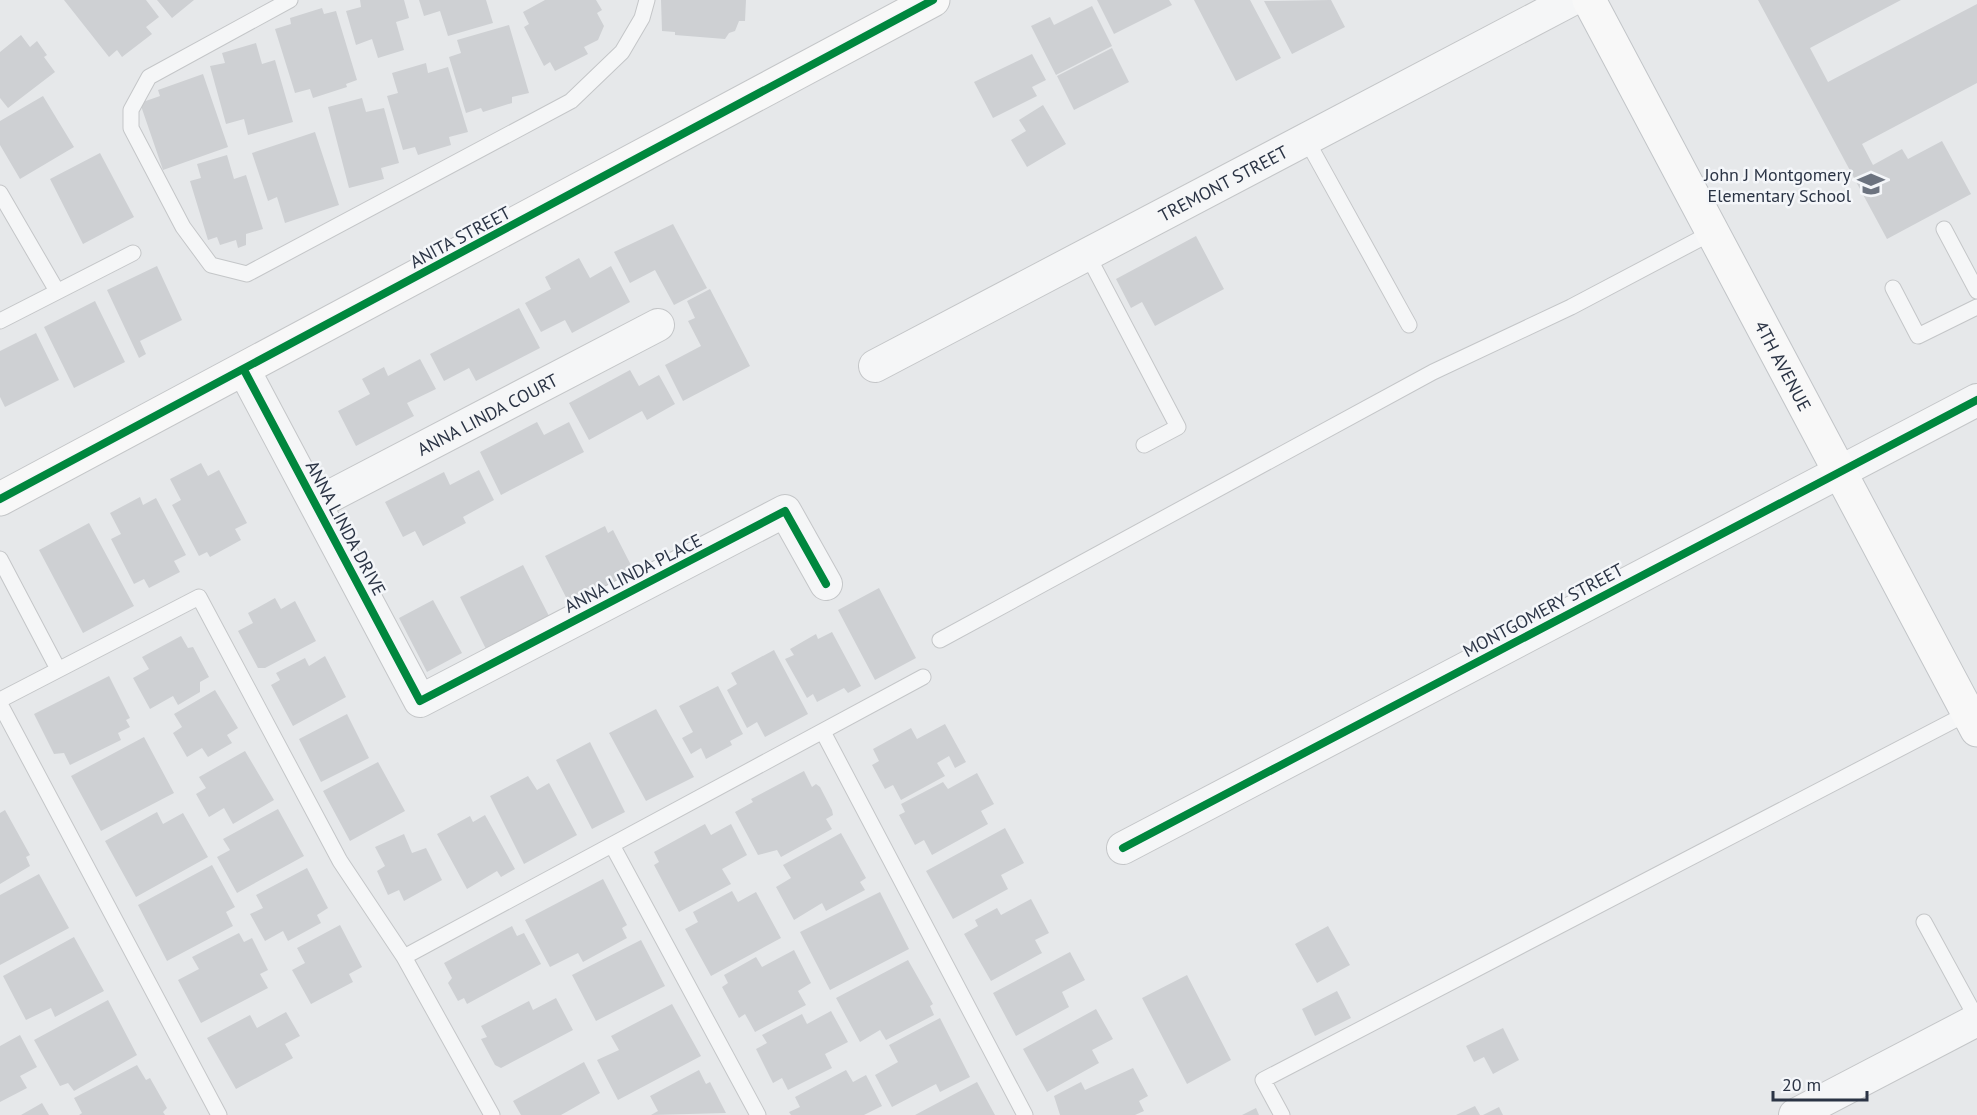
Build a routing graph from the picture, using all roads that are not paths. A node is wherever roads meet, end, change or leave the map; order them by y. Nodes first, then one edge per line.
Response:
1 (290, 0) edge
2 (647, 0) edge
3 (1571, 0) edge
4 (1589, 0) edge
5 (922, 3) edge
6 (1306, 139) junction
7 (0, 193) edge
8 (1944, 229) dead end
9 (1713, 232) junction
10 (133, 253) dead end
11 (1087, 254) junction
12 (1893, 288) dead end
13 (57, 291) junction
14 (1977, 291) edge
15 (1977, 307) edge
16 (0, 321) edge
17 (658, 325) dead end
18 (1409, 325) dead end
19 (875, 366) dead end
20 (244, 370) junction
21 (1977, 401) edge
22 (1144, 445) dead end
23 (1841, 471) junction
24 (0, 499) edge
25 (317, 503) junction
26 (0, 559) edge
27 (826, 584) dead end
28 (940, 640) dead end
29 (58, 669) junction
30 (923, 676) dead end
31 (420, 701) joint
32 (0, 702) edge
33 (1974, 717) edge
34 (823, 732) junction
35 (612, 845) junction
36 (1123, 848) dead end
37 (1924, 922) dead end
38 (404, 957) junction
39 (1977, 1019) edge
40 (219, 1115) edge
41 (492, 1115) edge
42 (758, 1115) edge
43 (1025, 1115) edge
44 (1282, 1115) edge
45 (1795, 1115) edge

1 - 2 lane
3 - 6 street, TREMONT STREET
4 - 9 street, 4TH AVENUE
5 - 20 street, ANITA STREET
6 - 11 street, TREMONT STREET
6 - 18 lane
7 - 13 lane
8 - 14 lane
9 - 23 street, 4TH AVENUE
9 - 28 lane
10 - 13 lane
11 - 19 street, TREMONT STREET
11 - 22 lane
12 - 15 lane
13 - 16 lane
17 - 25 street, ANNA LINDA COURT
20 - 24 street, ANITA STREET
20 - 25 street, ANNA LINDA DRIVE
21 - 23 street, MONTGOMERY STREET
23 - 33 street, 4TH AVENUE
23 - 36 street, MONTGOMERY STREET
25 - 31 street, ANNA LINDA DRIVE
26 - 29 lane
27 - 31 street, ANNA LINDA PLACE
29 - 32 lane
29 - 38 lane
30 - 34 lane
32 - 40 lane
33 - 44 lane
34 - 35 lane
34 - 43 lane
35 - 38 lane
35 - 42 lane
37 - 39 lane
38 - 41 lane
39 - 45 street

